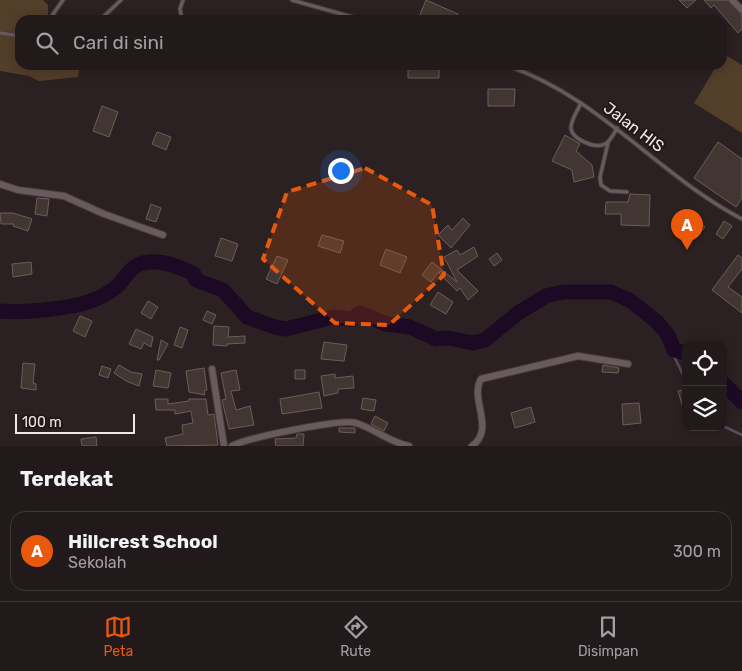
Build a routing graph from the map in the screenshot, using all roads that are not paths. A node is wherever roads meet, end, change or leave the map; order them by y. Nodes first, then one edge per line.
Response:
1 (63, 0) edge
2 (121, 0) edge
3 (182, 0) edge
4 (292, 0) edge
5 (732, 0) edge
6 (742, 10) edge
7 (52, 15) edge
8 (105, 15) edge
9 (181, 15) edge
10 (345, 15) edge
11 (0, 33) edge
12 (15, 35) edge
13 (517, 70) edge
14 (581, 103) junction
15 (617, 128) junction
16 (608, 142) junction
17 (0, 184) edge
18 (627, 192) dead end
19 (742, 219) edge
20 (163, 235) dead end
21 (628, 364) dead end
22 (212, 369) dead end
23 (394, 444) edge
24 (224, 446) edge
25 (232, 446) edge
26 (409, 446) edge
27 (472, 446) edge

1 - 7 lane
2 - 8 lane
3 - 9 lane
4 - 10 lane
5 - 6 street
11 - 12 lane
13 - 14 lane, Jalan HIS
14 - 15 lane, Jalan HIS
14 - 16 lane
15 - 16 lane
15 - 19 lane, Jalan HIS
16 - 18 lane
17 - 20 street
21 - 27 street
22 - 24 street
23 - 25 street
23 - 26 street

